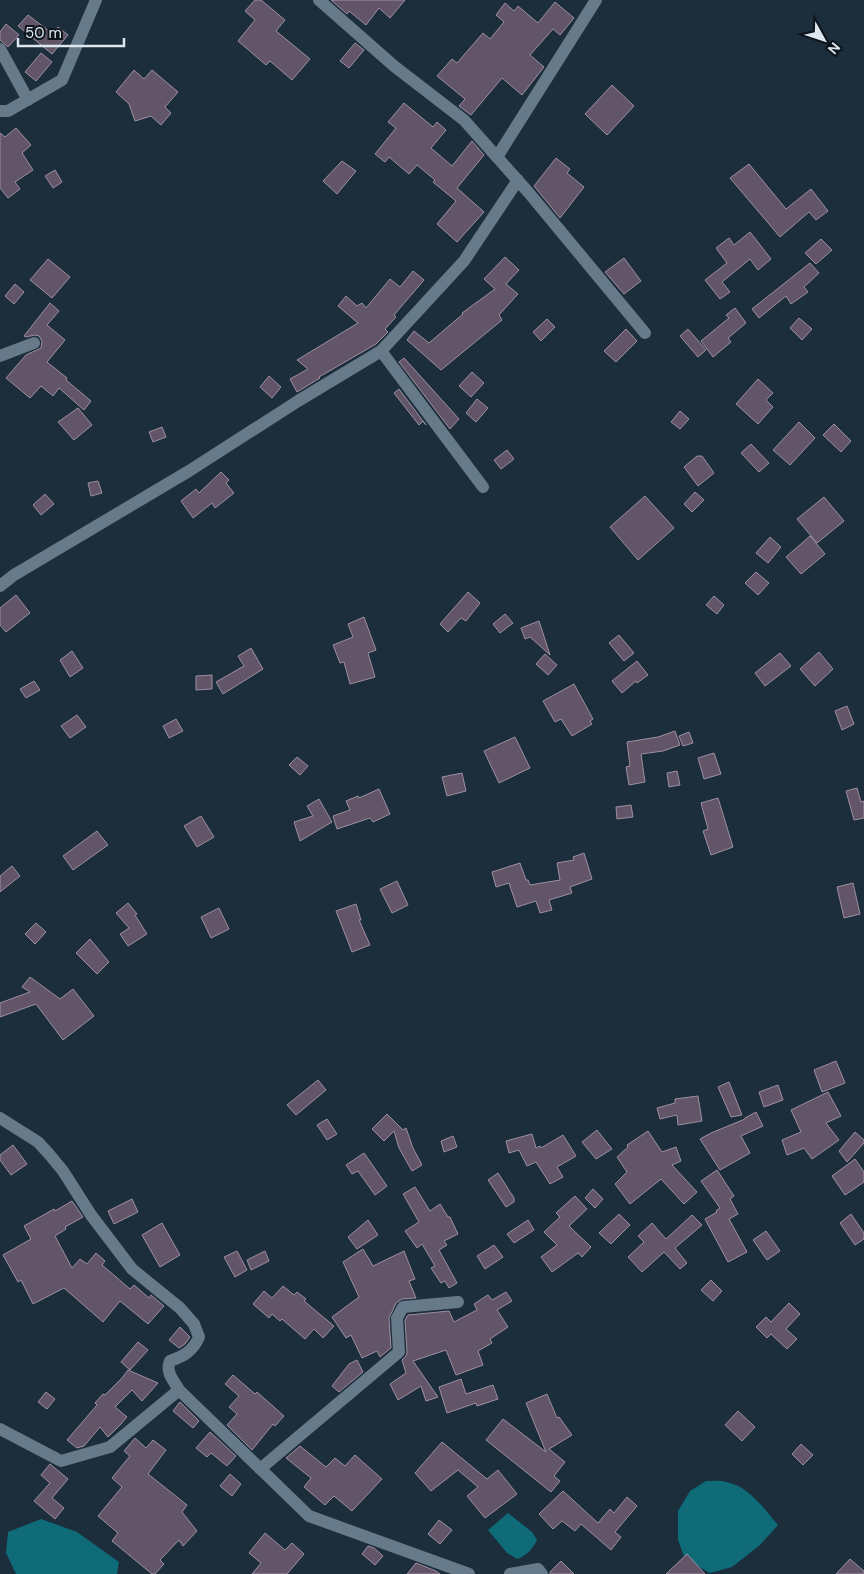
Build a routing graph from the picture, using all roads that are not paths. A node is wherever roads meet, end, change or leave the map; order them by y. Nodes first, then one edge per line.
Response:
1 (96, 0) edge
2 (319, 0) edge
3 (596, 0) edge
4 (0, 49) edge
5 (28, 100) junction
6 (0, 111) edge
7 (497, 157) junction
8 (518, 180) junction
9 (645, 333) dead end
10 (34, 343) dead end
11 (381, 351) junction
12 (0, 356) edge
13 (483, 487) dead end
14 (0, 586) edge
15 (0, 1118) edge
16 (458, 1302) dead end
17 (179, 1390) junction
18 (0, 1429) edge
19 (260, 1469) junction
20 (470, 1574) edge
21 (510, 1574) edge
22 (542, 1574) edge

1 - 5 street
2 - 7 street
3 - 7 street
4 - 5 street
5 - 6 street
7 - 8 street
8 - 9 street
8 - 11 street
10 - 12 street
11 - 13 street
11 - 14 street
15 - 17 street
16 - 19 street
17 - 18 street
17 - 19 street
19 - 20 street
21 - 22 street

